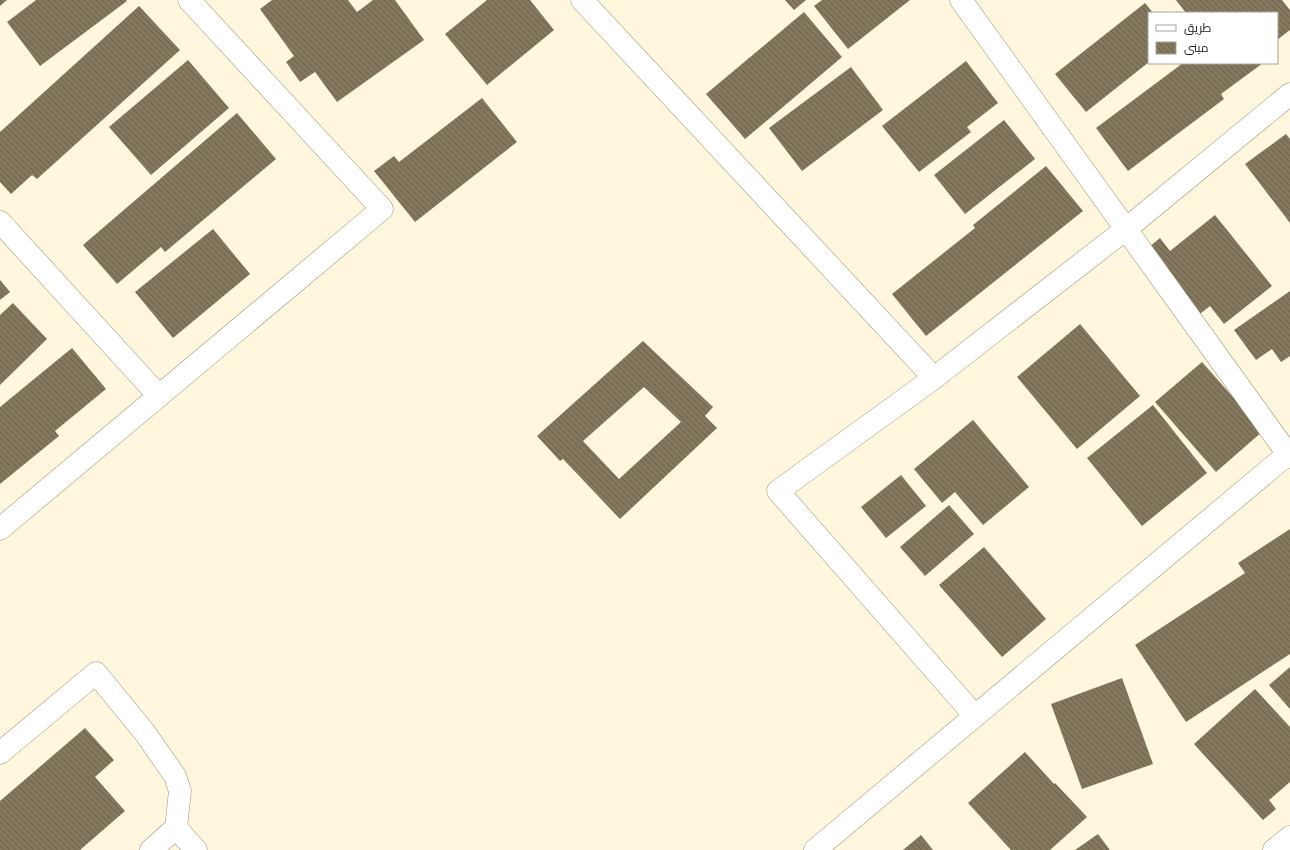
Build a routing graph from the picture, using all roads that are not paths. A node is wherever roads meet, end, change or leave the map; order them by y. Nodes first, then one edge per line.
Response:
1 (190, 0) edge
2 (582, 0) edge
3 (960, 0) edge
4 (1290, 94) edge
5 (0, 222) edge
6 (1126, 229) junction
7 (934, 378) junction
8 (159, 396) junction
9 (1289, 456) edge
10 (0, 529) edge
11 (975, 716) junction
12 (0, 752) edge
13 (176, 828) junction
14 (1290, 837) edge
15 (151, 850) edge
16 (196, 850) edge
17 (815, 850) edge
18 (1274, 850) edge

1 - 8 street
2 - 7 street
3 - 6 street
4 - 6 street
5 - 8 street
6 - 7 street
6 - 9 street
7 - 11 street
8 - 10 street
9 - 11 street
11 - 17 street
12 - 13 street
13 - 15 street
13 - 16 street
14 - 18 street

